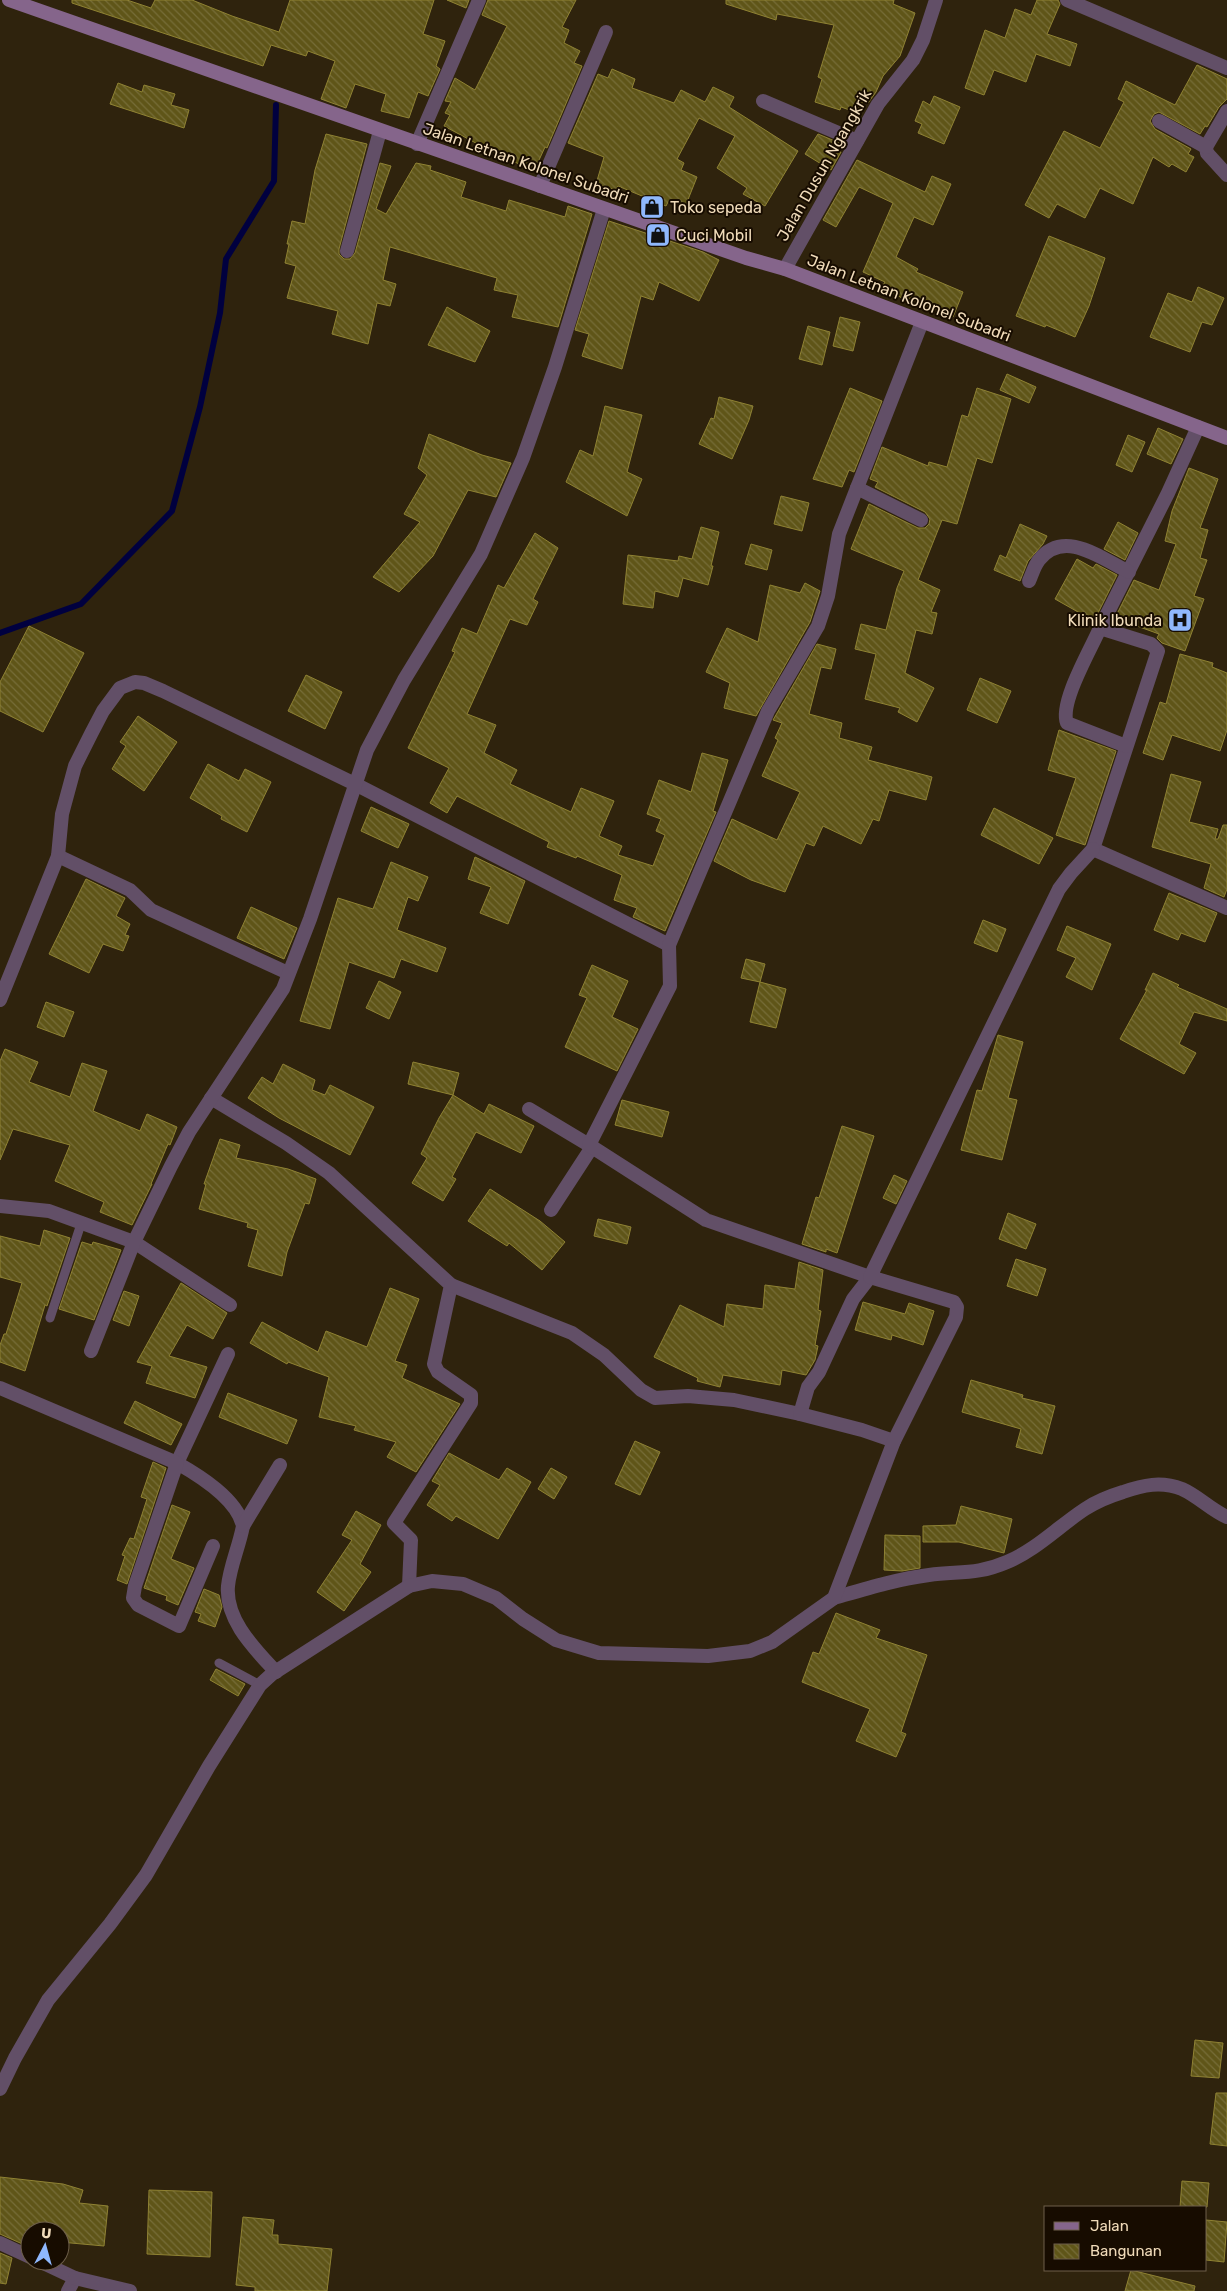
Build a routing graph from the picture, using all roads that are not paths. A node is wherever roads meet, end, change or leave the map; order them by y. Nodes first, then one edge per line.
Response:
1 (479, 0) edge
2 (936, 0) edge
3 (1067, 0) edge
4 (17, 1) edge
5 (606, 32) dead end
6 (1227, 68) edge
7 (763, 102) dead end
8 (1227, 111) edge
9 (1159, 121) dead end
10 (380, 131) junction
11 (857, 141) junction
12 (417, 144) junction
13 (1206, 147) junction
14 (1227, 175) edge
15 (540, 186) junction
16 (604, 208) junction
17 (347, 250) dead end
18 (785, 269) junction
19 (922, 322) junction
20 (1198, 427) junction
21 (1227, 438) edge
22 (857, 488) junction
23 (921, 520) dead end
24 (1128, 572) junction
25 (1029, 582) dead end
26 (1100, 628) junction
27 (1126, 746) junction
28 (356, 784) junction
29 (1093, 849) junction
30 (58, 856) junction
31 (1227, 908) edge
32 (669, 945) junction
33 (288, 973) junction
34 (0, 1000) edge
35 (211, 1098) junction
36 (529, 1109) dead end
37 (590, 1146) junction
38 (0, 1206) edge
39 (551, 1210) dead end
40 (82, 1221) junction
41 (134, 1242) junction
42 (870, 1277) junction
43 (451, 1285) junction
44 (230, 1305) dead end
45 (50, 1318) dead end
46 (91, 1351) dead end
47 (228, 1354) dead end
48 (0, 1388) edge
49 (800, 1414) junction
50 (894, 1441) junction
51 (177, 1463) junction
52 (280, 1464) dead end
53 (1227, 1517) edge
54 (243, 1526) junction
55 (213, 1546) dead end
56 (409, 1586) junction
57 (834, 1598) junction
58 (219, 1663) dead end
59 (276, 1672) junction
60 (260, 1685) junction
61 (0, 2089) edge
62 (0, 2242) edge
63 (20, 2252) edge
64 (60, 2271) edge
65 (75, 2278) junction
66 (68, 2291) edge
67 (130, 2291) edge

1 - 12 street
2 - 11 street, Jalan Dusun Ngangkrik
3 - 6 street
4 - 10 main road, Jalan Letnan Kolonel Subadri
5 - 15 street
7 - 11 street
8 - 13 street
9 - 13 street
10 - 12 main road, Jalan Letnan Kolonel Subadri
10 - 17 street
11 - 18 street, Jalan Dusun Ngangkrik
12 - 15 main road, Jalan Letnan Kolonel Subadri
13 - 14 street
15 - 16 main road, Jalan Letnan Kolonel Subadri
16 - 18 main road, Jalan Letnan Kolonel Subadri
16 - 28 street
18 - 19 main road, Jalan Letnan Kolonel Subadri
19 - 20 main road, Jalan Letnan Kolonel Subadri
19 - 22 street
20 - 21 main road, Jalan Letnan Kolonel Subadri
20 - 24 street
22 - 23 street
22 - 32 street
24 - 25 street
24 - 26 street
26 - 27 street
26 - 27 street
27 - 29 street
28 - 30 street
28 - 32 street
28 - 33 street
29 - 31 street
29 - 42 street
30 - 33 street
30 - 34 street
32 - 37 street
33 - 35 street
35 - 41 street
35 - 43 street
36 - 37 street
37 - 39 street
37 - 42 street
38 - 40 street
40 - 41 street
40 - 45 lane
41 - 44 street
41 - 46 street
42 - 49 street
42 - 50 street
43 - 49 street
43 - 56 street
47 - 51 street
48 - 51 street
49 - 50 street
50 - 57 street
51 - 54 street
51 - 55 street
52 - 54 street
53 - 57 street
54 - 59 street
56 - 57 street
56 - 59 street
58 - 60 lane
59 - 60 street
60 - 61 street
62 - 63 street
64 - 65 street
65 - 66 street
65 - 67 street

